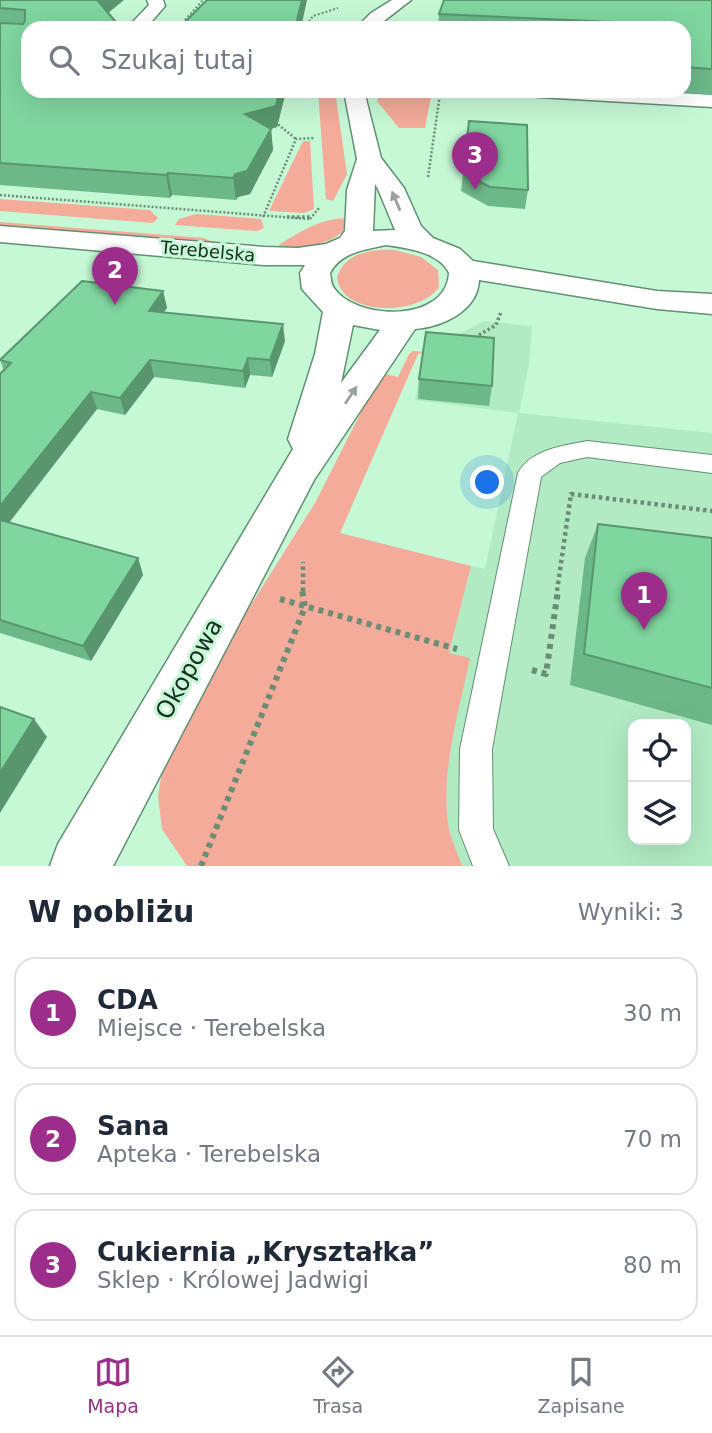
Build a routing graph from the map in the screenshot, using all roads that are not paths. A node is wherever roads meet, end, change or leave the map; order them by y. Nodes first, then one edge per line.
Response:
1 (155, 0) edge
2 (403, 0) edge
3 (143, 21) edge
4 (372, 21) edge
5 (356, 98) edge
6 (649, 98) edge
7 (712, 102) edge
8 (369, 159) junction
9 (0, 234) edge
10 (422, 242) junction
11 (342, 247) junction
12 (0, 255) edge
13 (461, 268) junction
14 (657, 300) junction
15 (328, 301) junction
16 (712, 304) edge
17 (450, 307) junction
18 (403, 322) junction
19 (712, 464) edge
20 (298, 472) junction
21 (80, 866) edge
22 (491, 866) edge

1 - 3 street
2 - 4 street
5 - 8 street
6 - 7 street
10 -> 8 street
8 - 11 street
9 - 11 street, Terebelska
10 - 11 street
10 - 13 street
11 - 15 street
12 - 15 street, Terebelska
13 - 14 street
13 - 17 street
14 - 16 street
14 - 17 street
15 - 18 street
15 - 20 street, Okopowa
17 - 18 street
20 -> 18 street, Okopowa
19 - 22 lane
20 - 21 street, Okopowa

